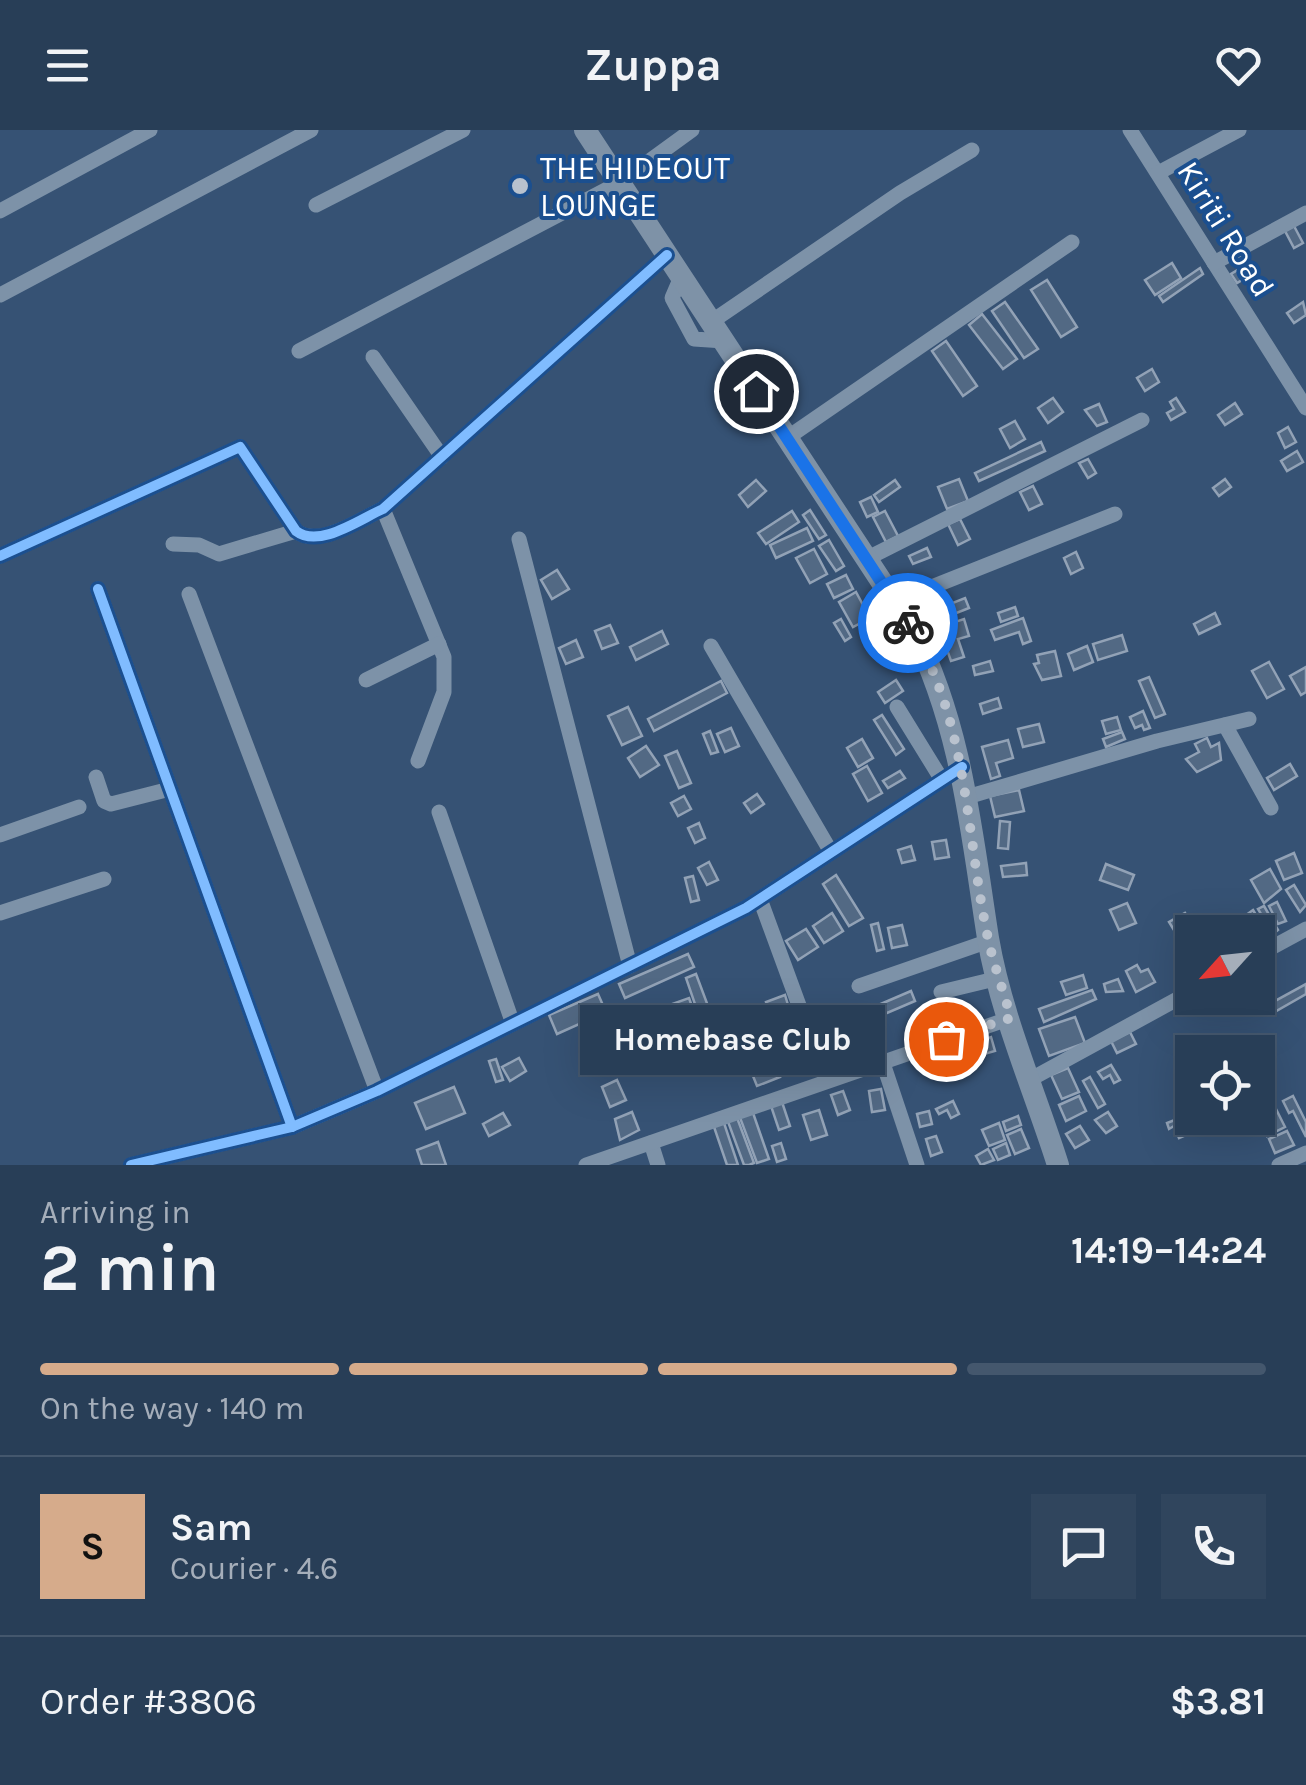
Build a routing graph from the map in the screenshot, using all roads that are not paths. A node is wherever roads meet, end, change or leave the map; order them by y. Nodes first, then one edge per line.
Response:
1 (150, 130) edge
2 (311, 130) edge
3 (464, 130) edge
4 (585, 130) edge
5 (692, 130) edge
6 (1130, 130) edge
7 (1238, 130) edge
8 (972, 150) dead end
9 (1158, 173) junction
10 (620, 183) junction
11 (316, 205) dead end
12 (0, 211) edge
13 (1306, 213) edge
14 (1072, 242) dead end
15 (667, 255) junction
16 (1214, 263) junction
17 (0, 295) edge
18 (718, 332) junction
19 (300, 351) dead end
20 (374, 356) dead end
21 (1306, 408) edge
22 (1142, 420) dead end
23 (787, 438) junction
24 (442, 457) junction
25 (382, 509) junction
26 (1114, 514) dead end
27 (296, 531) junction
28 (519, 538) dead end
29 (173, 544) dead end
30 (0, 556) edge
31 (864, 560) junction
32 (98, 589) dead end
33 (189, 594) dead end
34 (894, 602) junction
35 (439, 644) junction
36 (711, 646) dead end
37 (366, 680) dead end
38 (897, 707) dead end
39 (1249, 720) dead end
40 (1225, 725) junction
41 (418, 762) dead end
42 (962, 766) junction
43 (96, 777) dead end
44 (942, 780) junction
45 (170, 790) junction
46 (967, 796) junction
47 (79, 808) dead end
48 (1271, 808) dead end
49 (439, 812) dead end
50 (0, 835) edge
51 (831, 852) junction
52 (104, 879) dead end
53 (760, 899) junction
54 (0, 913) edge
55 (1306, 929) edge
56 (989, 942) junction
57 (1275, 946) edge
58 (630, 966) junction
59 (1000, 978) junction
60 (859, 986) dead end
61 (941, 992) dead end
62 (1175, 1000) edge
63 (1011, 1018) junction
64 (512, 1021) junction
65 (882, 1060) junction
66 (826, 1079) junction
67 (1030, 1079) junction
68 (377, 1092) junction
69 (292, 1127) junction
70 (650, 1144) junction
71 (1306, 1153) edge
72 (131, 1165) edge
73 (586, 1165) edge
74 (658, 1165) edge
75 (916, 1165) edge
76 (1058, 1165) edge
77 (1279, 1165) edge

1 - 12 street
2 - 17 street
3 - 11 street
4 - 10 highway
5 - 10 street
6 - 9 street, Kiriti Road
7 - 9 street
8 - 18 street
9 - 16 street, Kiriti Road
10 - 15 highway
10 - 19 street
13 - 16 street
14 - 23 street
15 - 18 highway
15 - 24 street
16 - 21 street, Kiriti Road
18 - 23 highway
20 - 24 street
22 - 31 street
23 - 31 highway
24 - 25 street
25 - 27 street
25 - 35 street
26 - 34 street
27 - 29 street
27 - 30 street
28 - 58 street
31 - 34 highway
32 - 45 street
33 - 68 street
34 - 42 highway
35 - 37 street
35 - 41 street
36 - 51 street
38 - 44 street
39 - 40 street
40 - 46 street
40 - 48 street
42 - 44 street
42 - 46 highway
43 - 45 street
44 - 51 street
45 - 69 street
46 - 56 highway
47 - 50 street
49 - 64 street
51 - 53 street
52 - 54 street
53 - 58 street
53 - 66 street
55 - 57 street
56 - 59 highway
56 - 60 street
58 - 64 street
59 - 61 street
59 - 63 highway
62 - 67 street
63 - 65 street
63 - 67 highway
64 - 68 street
65 - 66 street
65 - 75 street
66 - 70 street
67 - 76 highway
68 - 69 street
69 - 72 street
70 - 73 street
70 - 74 street
71 - 77 street

